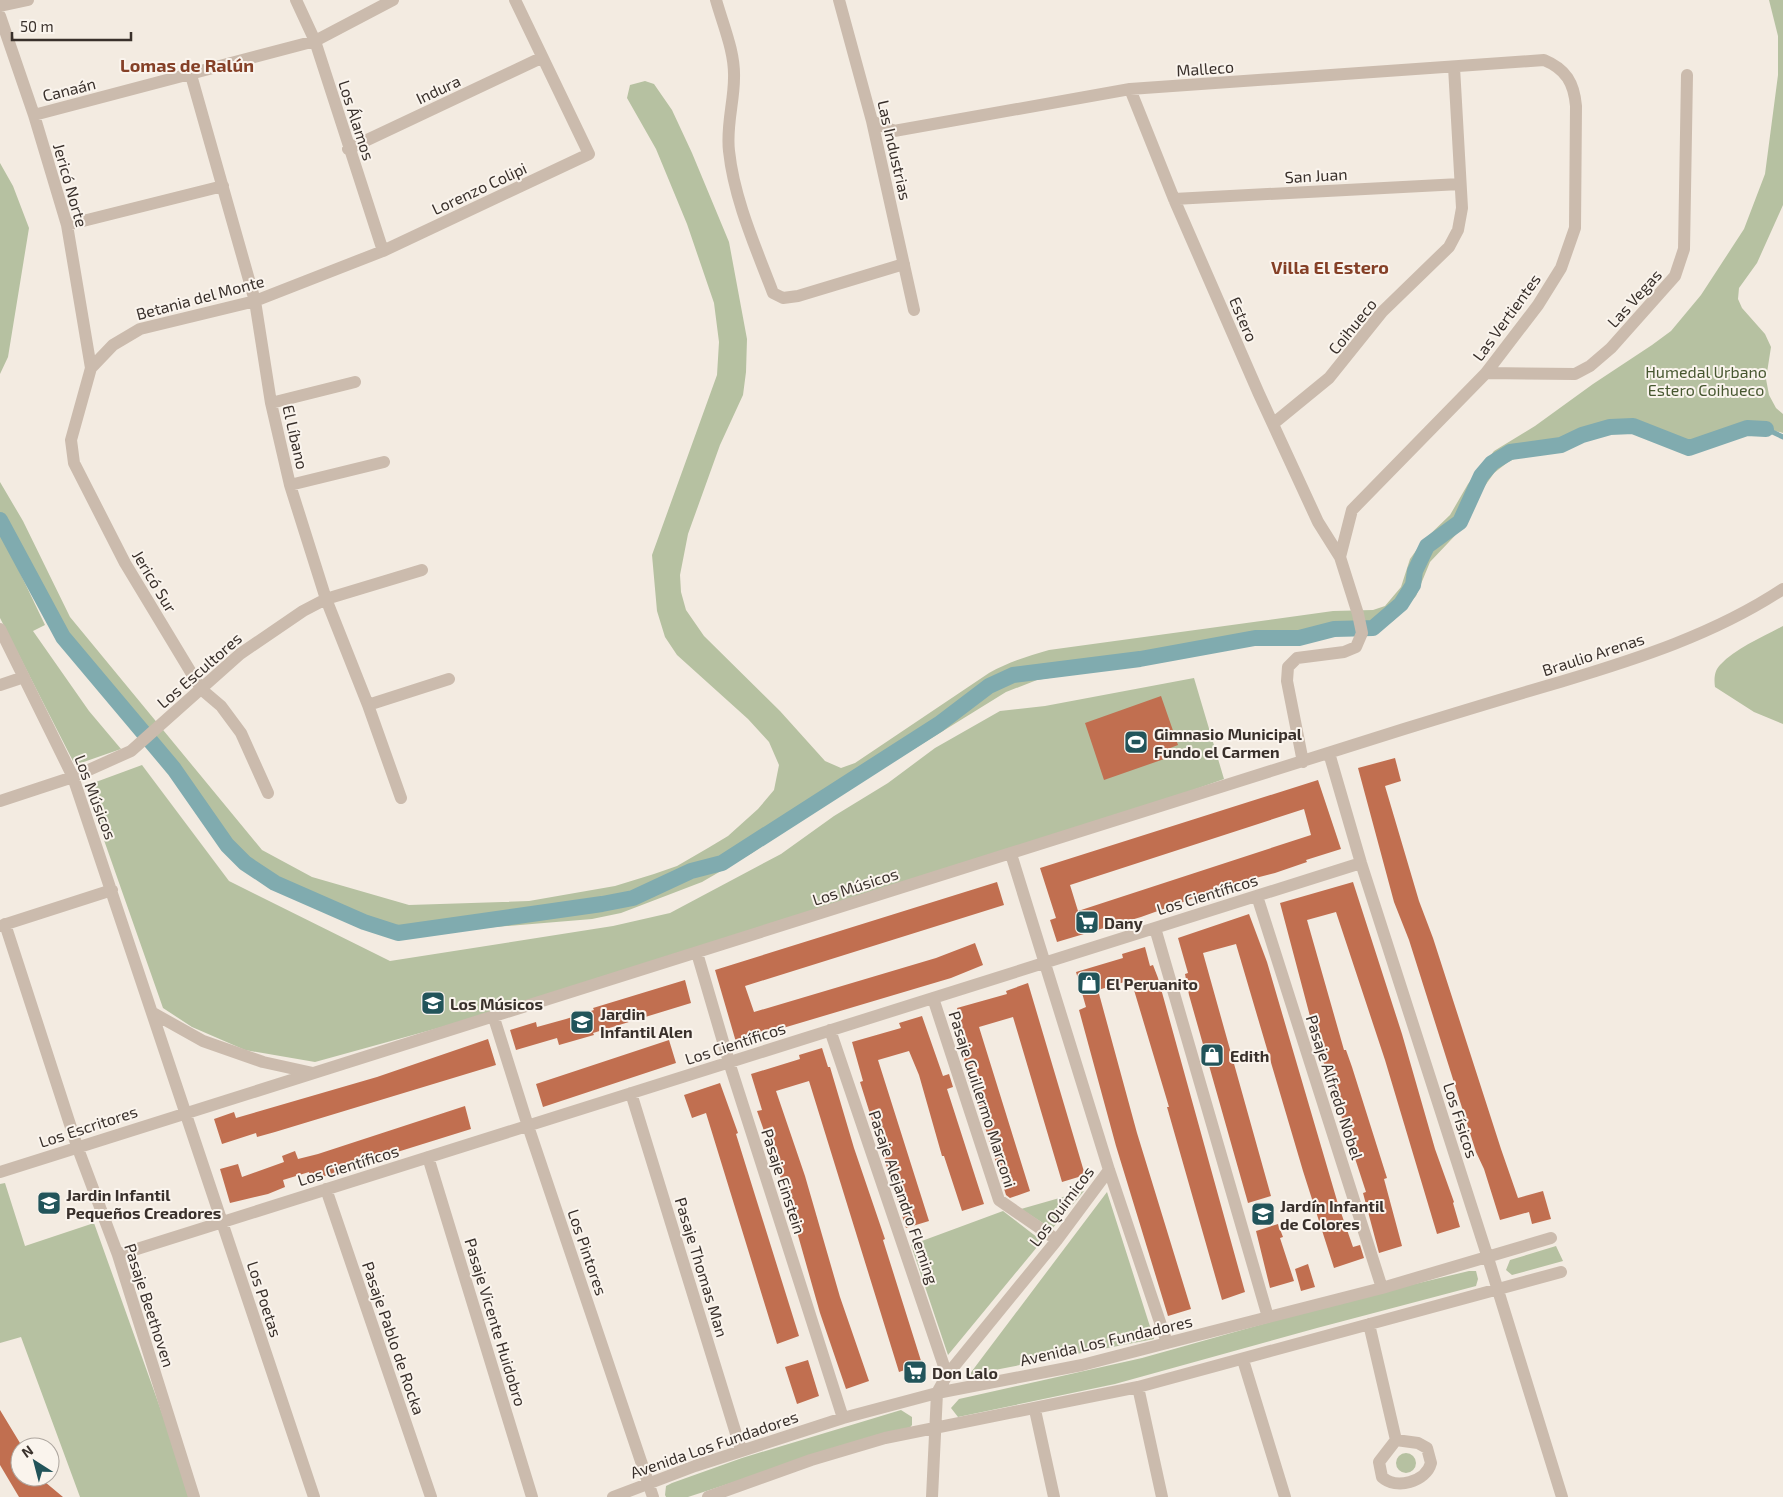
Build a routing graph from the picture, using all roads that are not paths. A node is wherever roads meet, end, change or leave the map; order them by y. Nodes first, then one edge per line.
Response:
1 (28, 0) edge
2 (296, 0) edge
3 (393, 0) edge
4 (515, 0) edge
5 (716, 0) edge
6 (838, 0) edge
7 (0, 6) edge
8 (0, 16) edge
9 (315, 41) junction
10 (542, 58) junction
11 (1544, 60) joint
12 (1454, 67) junction
13 (1687, 75) dead end
14 (190, 76) junction
15 (1130, 89) junction
16 (34, 115) junction
17 (872, 121) junction
18 (348, 149) junction
19 (1460, 184) junction
20 (222, 186) junction
21 (1174, 199) junction
22 (67, 225) junction
23 (383, 251) junction
24 (904, 264) junction
25 (255, 301) junction
26 (914, 310) dead end
27 (91, 368) junction
28 (1486, 373) junction
29 (355, 382) dead end
30 (271, 403) junction
31 (1274, 423) junction
32 (384, 462) dead end
33 (290, 485) junction
34 (1340, 557) junction
35 (422, 570) dead end
36 (1783, 589) edge
37 (326, 599) junction
38 (0, 629) edge
39 (24, 677) junction
40 (450, 679) dead end
41 (0, 685) edge
42 (201, 689) junction
43 (368, 705) junction
44 (1404, 729) joint
45 (1329, 753) junction
46 (1303, 762) junction
47 (73, 777) junction
48 (268, 793) dead end
49 (401, 798) dead end
50 (0, 801) edge
51 (1011, 854) junction
52 (1361, 863) junction
53 (112, 890) junction
54 (1257, 896) junction
55 (2, 925) edge
56 (1154, 928) junction
57 (697, 953) junction
58 (1045, 962) junction
59 (933, 998) junction
60 (153, 1013) junction
61 (494, 1018) junction
62 (830, 1030) junction
63 (729, 1062) junction
64 (316, 1074) junction
65 (631, 1093) junction
66 (185, 1112) junction
67 (528, 1126) junction
68 (78, 1146) junction
69 (428, 1157) junction
70 (1109, 1170) junction
71 (0, 1172) edge
72 (326, 1189) junction
73 (223, 1222) junction
74 (1551, 1238) dead end
75 (1057, 1240) junction
76 (118, 1255) junction
77 (1488, 1258) junction
78 (1561, 1272) dead end
79 (1382, 1288) junction
80 (1498, 1289) junction
81 (1268, 1317) junction
82 (1369, 1324) junction
83 (1166, 1344) junction
84 (1243, 1360) junction
85 (947, 1375) junction
86 (1138, 1388) junction
87 (937, 1393) junction
88 (1034, 1410) junction
89 (842, 1418) junction
90 (934, 1427) junction
91 (1396, 1440) dead end
92 (742, 1450) junction
93 (648, 1483) junction
94 (194, 1497) edge
95 (314, 1497) edge
96 (431, 1497) edge
97 (532, 1497) edge
98 (613, 1497) edge
99 (653, 1497) edge
100 (708, 1497) edge
101 (932, 1497) edge
102 (1054, 1497) edge
103 (1162, 1497) edge
104 (1285, 1497) edge
105 (1562, 1497) edge

1 - 7 street
2 - 9 street, Los Álamos
3 - 9 street, Canaán
4 - 10 street
5 - 24 street
6 - 17 street, Las Industrias
8 - 16 street, Jericó Norte
9 - 14 street, Canaán
9 - 18 street, Los Álamos
10 - 18 street, Indura
10 - 23 street, Lorenzo Colipi
11 - 12 street, Malleco
11 - 28 street, Las Vertientes
12 - 15 street, Malleco
12 - 19 street, Coihueco
13 - 28 street, Las Vegas
14 - 16 street, Canaán
14 - 20 street, El Líbano
15 - 17 street, Malleco
15 - 21 street, Estero
16 - 22 street, Jericó Norte
17 - 24 street, Las Industrias
18 - 23 street, Los Álamos
19 - 21 street, San Juan
19 - 31 street, Coihueco
20 - 22 street
20 - 25 street, El Líbano
21 - 31 street, Estero
22 - 27 street, Jericó Norte
23 - 25 street, Betania del Monte
24 - 26 street, Las Industrias
25 - 27 street, Betania del Monte
25 - 30 street, El Líbano
27 - 42 street, Jericó Sur
28 - 34 street, Las Vertientes
29 - 30 street
30 - 33 street, El Líbano
31 - 34 street, Estero
32 - 33 street
33 - 37 street, El Líbano
34 - 46 street, Estero
35 - 37 street, Los Escultores
36 - 44 street, Braulio Arenas
37 - 42 street, Los Escultores
37 - 43 street, El Líbano
38 - 39 street, Los Músicos
39 - 41 street
39 - 47 street, Los Músicos
40 - 43 street
42 - 47 street, Los Escultores
42 - 48 street, Jericó Sur
43 - 49 street, El Líbano
44 - 45 street, Los Músicos
45 - 46 street, Los Músicos
45 - 52 street, Los Físicos
46 - 51 street, Los Músicos
47 - 50 street, Los Escultores
47 - 53 street, Los Músicos
51 - 57 street, Los Músicos
51 - 58 street, Los Químicos
52 - 54 street, Los Científicos
52 - 77 street, Los Físicos
53 - 55 street
53 - 60 street, Los Músicos
54 - 56 street, Los Científicos
54 - 79 street, Pasaje Alfredo Nobel
55 - 68 street, Pasaje Beethoven
56 - 58 street, Los Científicos
56 - 81 street
57 - 61 street, Los Músicos
57 - 63 street, Pasaje Einstein
58 - 59 street, Los Científicos
58 - 70 street, Los Químicos
59 - 62 street, Los Científicos
59 - 75 street, Pasaje Guillermo Marconi
60 - 64 street
60 - 66 street, Los Músicos
61 - 64 street, Los Músicos
61 - 67 street, Los Pintores
62 - 63 street, Los Científicos
62 - 85 street, Pasaje Alejandro Fleming
63 - 65 street, Los Científicos
63 - 89 street, Pasaje Einstein
64 - 66 street, Los Músicos
65 - 67 street, Los Científicos
65 - 92 street, Pasaje Thomas Man
66 - 68 street, Los Escritores
66 - 73 street, Los Poetas
67 - 69 street, Los Científicos
67 - 93 street, Los Pintores
68 - 71 street, Los Escritores
68 - 76 street, Pasaje Beethoven
69 - 72 street, Los Científicos
69 - 97 street, Pasaje Vicente Huidobro
70 - 75 street, Los Químicos
70 - 83 street
72 - 73 street, Los Científicos
72 - 96 street, Pasaje Pablo de Rocka
73 - 76 street, Los Científicos
73 - 95 street, Los Poetas
74 - 77 street, Avenida Los Fundadores
75 - 85 street, Los Químicos
76 - 94 street, Pasaje Beethoven
77 - 79 street, Avenida Los Fundadores
77 - 80 street, Los Físicos
78 - 80 street
79 - 81 street, Avenida Los Fundadores
80 - 82 street
80 - 105 street, Los Físicos
81 - 83 street, Avenida Los Fundadores
82 - 84 street
82 - 91 street
83 - 87 street, Avenida Los Fundadores
84 - 86 street
84 - 104 street
85 - 87 street, Los Químicos
86 - 88 street
86 - 103 street
87 - 89 street, Avenida Los Fundadores
87 - 90 street, Los Químicos
88 - 90 street
88 - 102 street
89 - 92 street, Avenida Los Fundadores
90 - 100 street
90 - 101 street, Los Químicos
92 - 93 street, Avenida Los Fundadores
93 - 98 street, Avenida Los Fundadores
93 - 99 street, Los Pintores

